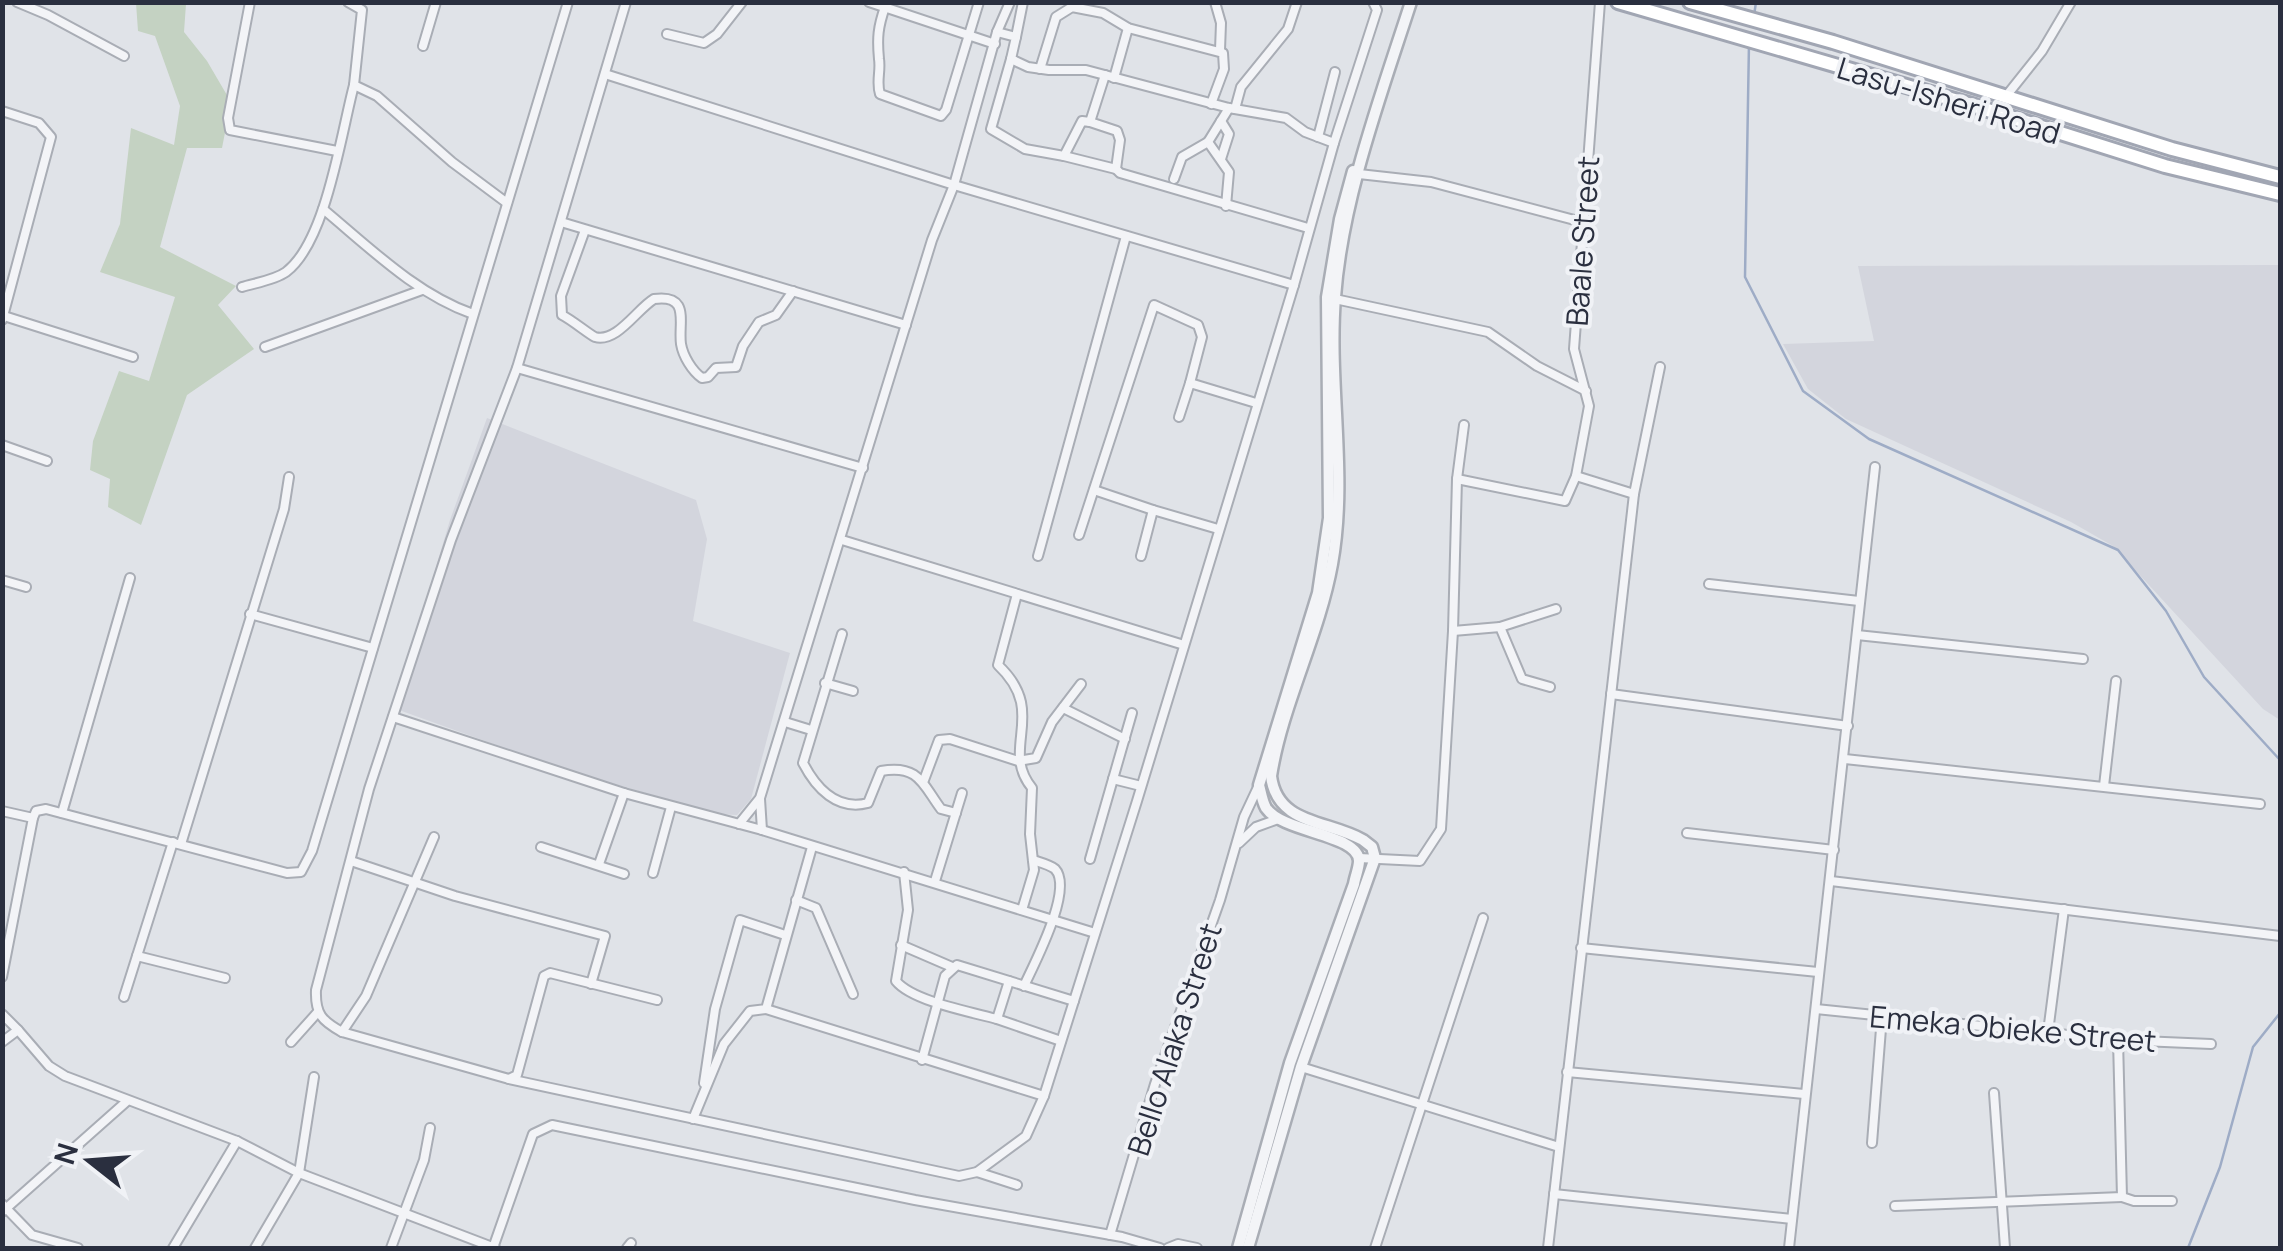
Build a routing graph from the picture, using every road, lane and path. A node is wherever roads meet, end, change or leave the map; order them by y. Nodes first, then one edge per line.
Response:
1 (17, 2) edge
2 (250, 2) edge
3 (348, 2) edge
4 (436, 2) edge
5 (626, 2) edge
6 (742, 2) edge
7 (869, 2) edge
8 (978, 2) edge
9 (1010, 2) edge
10 (1023, 2) edge
11 (1215, 2) edge
12 (1297, 2) edge
13 (1373, 2) edge
14 (1408, 2) edge
15 (1600, 2) edge
16 (1618, 2) edge
17 (1690, 2) edge
18 (2071, 2) edge
19 (564, 4) edge
20 (885, 7) junction
21 (1128, 28) junction
22 (997, 32) junction
23 (667, 34) dead end
24 (968, 36) junction
25 (1016, 37) junction
26 (995, 44) junction
27 (423, 46) dead end
28 (1220, 50) junction
29 (124, 56) dead end
30 (1011, 59) junction
31 (1040, 68) junction
32 (1335, 72) dead end
33 (605, 74) junction
34 (1110, 77) junction
35 (354, 85) junction
36 (2007, 95) junction
37 (1211, 104) junction
38 (1232, 109) junction
39 (2, 111) edge
40 (1220, 121) junction
41 (1090, 122) junction
42 (1318, 137) junction
43 (1208, 142) junction
44 (1334, 143) junction
45 (337, 151) junction
46 (1064, 156) junction
47 (1221, 159) junction
48 (1116, 169) junction
49 (1359, 174) junction
50 (2280, 177) edge
51 (1174, 179) dead end
52 (954, 185) junction
53 (2280, 194) edge
54 (506, 203) junction
55 (1226, 206) junction
56 (323, 210) junction
57 (561, 222) junction
58 (1582, 222) junction
59 (1308, 228) junction
60 (585, 230) junction
61 (1126, 236) junction
62 (1294, 285) junction
63 (242, 286) dead end
64 (422, 290) junction
65 (793, 291) junction
66 (1334, 299) junction
67 (473, 314) junction
68 (3, 318) edge
69 (906, 326) junction
70 (266, 347) dead end
71 (133, 357) dead end
72 (1660, 367) dead end
73 (516, 368) junction
74 (1190, 384) junction
75 (1586, 391) junction
76 (1256, 403) junction
77 (1179, 417) dead end
78 (1464, 425) dead end
79 (2, 445) edge
80 (46, 461) dead end
81 (1875, 467) dead end
82 (863, 468) junction
83 (289, 476) dead end
84 (1576, 476) junction
85 (1457, 480) junction
86 (1094, 490) junction
87 (1634, 494) junction
88 (1153, 510) junction
89 (1218, 530) junction
90 (1079, 534) dead end
91 (842, 540) junction
92 (1038, 556) dead end
93 (1141, 556) dead end
94 (130, 578) dead end
95 (2, 580) edge
96 (1709, 584) dead end
97 (26, 587) dead end
98 (1017, 594) junction
99 (1859, 601) junction
100 (1556, 609) dead end
101 (250, 614) junction
102 (1500, 627) junction
103 (1453, 631) junction
104 (842, 634) dead end
105 (1857, 635) junction
106 (1184, 646) junction
107 (373, 648) junction
108 (2083, 659) dead end
109 (2116, 680) dead end
110 (826, 682) junction
111 (1082, 684) dead end
112 (1550, 687) dead end
113 (853, 691) dead end
114 (1611, 694) junction
115 (1063, 708) junction
116 (1132, 713) dead end
117 (394, 717) junction
118 (785, 722) junction
119 (1848, 726) junction
120 (810, 730) junction
121 (1124, 740) junction
122 (1845, 758) junction
123 (1018, 761) junction
124 (1113, 779) junction
125 (924, 780) junction
126 (1259, 785) junction
127 (1141, 786) junction
128 (2104, 786) junction
129 (624, 793) junction
130 (962, 793) dead end
131 (760, 798) junction
132 (2260, 804) dead end
133 (671, 807) junction
134 (2, 810) edge
135 (62, 813) junction
136 (956, 813) junction
137 (33, 818) junction
138 (1278, 819) junction
139 (738, 824) junction
140 (762, 830) junction
141 (1687, 832) dead end
142 (434, 837) dead end
143 (177, 843) junction
144 (1238, 843) junction
145 (541, 847) dead end
146 (812, 847) junction
147 (1834, 850) junction
148 (1359, 858) junction
149 (1375, 858) junction
150 (1090, 859) dead end
151 (351, 860) junction
152 (1032, 860) junction
153 (600, 864) junction
154 (904, 872) junction
155 (653, 873) dead end
156 (624, 874) dead end
157 (934, 881) junction
158 (1830, 882) junction
159 (413, 884) junction
160 (796, 900) junction
161 (2064, 909) junction
162 (1022, 910) junction
163 (1483, 918) dead end
164 (1054, 920) junction
165 (1095, 933) junction
166 (785, 935) junction
167 (2280, 936) edge
168 (901, 945) junction
169 (1581, 948) junction
170 (137, 956) junction
171 (952, 967) junction
172 (1818, 972) junction
173 (2, 977) edge
174 (225, 978) dead end
175 (1008, 981) junction
176 (591, 984) junction
177 (1024, 986) junction
178 (853, 994) dead end
179 (124, 997) dead end
180 (657, 1000) dead end
181 (1074, 1000) junction
182 (940, 1002) junction
183 (766, 1009) junction
184 (1816, 1009) junction
185 (318, 1013) junction
186 (2, 1014) edge
187 (1882, 1016) junction
188 (997, 1019) junction
189 (18, 1030) junction
190 (342, 1032) junction
191 (2048, 1032) junction
192 (1061, 1040) junction
193 (2118, 1040) junction
194 (2, 1042) edge
195 (291, 1042) dead end
196 (2211, 1044) dead end
197 (922, 1060) junction
198 (1302, 1067) junction
199 (1567, 1072) junction
200 (314, 1077) dead end
201 (509, 1079) junction
202 (704, 1092) junction
203 (1994, 1093) dead end
204 (1804, 1094) junction
205 (1044, 1096) junction
206 (126, 1101) junction
207 (1422, 1106) junction
208 (693, 1119) junction
209 (430, 1128) dead end
210 (237, 1141) junction
211 (1872, 1142) dead end
212 (1560, 1147) junction
213 (977, 1172) junction
214 (299, 1173) junction
215 (1017, 1185) dead end
216 (1554, 1194) junction
217 (2122, 1197) junction
218 (2172, 1201) dead end
219 (2004, 1203) junction
220 (1896, 1206) dead end
221 (4, 1208) edge
222 (405, 1213) junction
223 (1792, 1219) junction
224 (1110, 1235) junction
225 (1122, 1237) junction
226 (479, 1246) edge
227 (78, 1248) edge
228 (173, 1248) edge
229 (255, 1248) edge
230 (391, 1248) edge
231 (494, 1248) edge
232 (1118, 1248) edge
233 (1160, 1248) edge
234 (1168, 1248) edge
235 (1197, 1248) edge
236 (1238, 1248) edge
237 (1248, 1248) edge
238 (1376, 1248) edge
239 (1548, 1248) edge
240 (1789, 1248) edge
241 (2005, 1248) edge

1 - 29 street
2 - 45 street
3 - 35 street
4 - 27 street
5 - 33 street
6 - 23 street
7 - 20 street
8 - 24 street
9 - 22 street
10 - 25 street
11 - 28 street
12 - 38 street
13 - 44 street
14 - 49 street
14 - 126 street
15 - 58 street, Baale Street
16 - 53 main road, Lasu-Isheri Road
17 - 36 main road, Lasu-Isheri Road
18 - 36 street
19 - 54 street
20 - 24 street
20 - 24 street
21 - 28 street
21 - 31 street
21 - 34 street
22 - 25 street
22 - 26 street
24 - 26 street
25 - 30 street
26 - 52 street
28 - 37 street
30 - 31 street
30 - 46 street
31 - 34 street
32 - 42 street
33 - 52 street
33 - 57 street
34 - 37 street
34 - 41 street
35 - 45 street
35 - 54 street
36 - 50 main road, Lasu-Isheri Road
37 - 38 street
38 - 40 street
38 - 42 street
39 - 68 street
40 - 43 street
40 - 47 street
41 - 46 street
41 - 48 street
42 - 44 street
43 - 47 street
43 - 51 street
44 - 59 street
45 - 56 street
46 - 48 street
47 - 55 street
48 - 55 street
49 - 58 street
49 - 66 street
52 - 61 street
52 - 69 street
54 - 67 street
55 - 59 street
56 - 63 street
56 - 64 street
57 - 60 street
57 - 73 street
58 - 75 street, Baale Street
59 - 62 street
60 - 65 street
60 - 65 street
61 - 62 street
61 - 92 street
62 - 76 street
64 - 67 street
64 - 70 street
65 - 69 street
66 - 75 street
66 - 149 street
67 - 107 street
68 - 71 street
69 - 82 street
72 - 87 street
73 - 82 street
73 - 117 street
74 - 76 street
74 - 77 street
74 - 86 street
75 - 84 street, Baale Street
76 - 89 street
78 - 85 street
79 - 80 street
81 - 99 street
82 - 91 street
83 - 101 street
84 - 85 street
84 - 87 street
85 - 103 street
86 - 88 street
86 - 90 street
87 - 114 street
88 - 89 street
88 - 93 street
89 - 106 street
91 - 98 street
91 - 118 street
94 - 135 street
95 - 97 street
96 - 99 street
98 - 106 street
98 - 123 street
99 - 105 street
100 - 102 street
101 - 107 street
101 - 143 street
102 - 103 street
102 - 112 street
103 - 149 street
104 - 110 street
105 - 108 street
105 - 119 street
106 - 127 street
107 - 143 street
109 - 128 street
110 - 113 street
110 - 120 street
111 - 115 street
114 - 119 street
114 - 169 street
115 - 121 street
115 - 123 street
116 - 121 street
117 - 129 street
117 - 151 street
118 - 120 street
118 - 131 street
119 - 122 street
120 - 125 street
121 - 124 street
122 - 128 street
122 - 147 street
123 - 125 street
123 - 152 street
124 - 127 street
124 - 150 street
125 - 136 street
126 - 138 street
126 - 144 street, Bello Alaka Street
127 - 165 street
128 - 132 street
129 - 133 street
129 - 153 street
130 - 136 street
131 - 139 street
131 - 140 street
133 - 139 street
133 - 155 street
134 - 137 street
135 - 137 street
135 - 143 street
136 - 157 street
137 - 173 street
138 - 144 street
138 - 148 street
139 - 140 street
140 - 146 street
141 - 147 street
142 - 159 street
143 - 170 street
144 - 224 street, Bello Alaka Street
145 - 153 street
146 - 154 street
146 - 160 street
147 - 158 street
148 - 149 street
148 - 236 street
149 - 198 street
151 - 159 street
151 - 185 street
152 - 162 street
152 - 164 street
153 - 156 street
154 - 157 street
154 - 168 street
157 - 162 street
158 - 161 street
158 - 172 street
159 - 176 street
159 - 190 street
160 - 166 street
160 - 178 street
161 - 167 street
161 - 191 street
162 - 164 street
163 - 207 street
164 - 165 street
164 - 177 street
165 - 181 street
166 - 183 street
166 - 202 street
168 - 171 street
168 - 182 street
169 - 172 street
169 - 199 street
170 - 174 street
170 - 179 street
171 - 175 street
171 - 182 street
172 - 184 street
175 - 177 street
175 - 188 street
176 - 180 street
176 - 201 street
177 - 181 street
181 - 192 street
182 - 188 street
182 - 197 street
183 - 197 street
183 - 202 street
184 - 187 street, Emeka Obieke Street
184 - 204 street
185 - 190 street
185 - 195 street
186 - 189 street
187 - 191 street, Emeka Obieke Street
187 - 211 street
188 - 192 street
189 - 194 street
189 - 206 street
190 - 201 street
191 - 193 street, Emeka Obieke Street
192 - 205 street
193 - 196 street, Emeka Obieke Street
193 - 217 street
197 - 205 street
198 - 207 street
198 - 237 street
199 - 204 street
199 - 212 street
200 - 214 street
201 - 208 street
202 - 208 street
203 - 219 street
204 - 223 street
205 - 213 street
206 - 210 street
206 - 221 street
207 - 212 street
207 - 238 street
208 - 213 street
209 - 222 street
210 - 214 street
210 - 228 street
212 - 216 street
213 - 215 street
214 - 222 street
214 - 229 street
216 - 223 street
216 - 239 street
217 - 218 street
217 - 219 street
219 - 220 street
219 - 241 street
221 - 227 street
222 - 226 street
222 - 230 street
223 - 240 street
224 - 225 street
224 - 231 street
225 - 232 street
225 - 233 street
226 - 231 street
234 - 235 street

